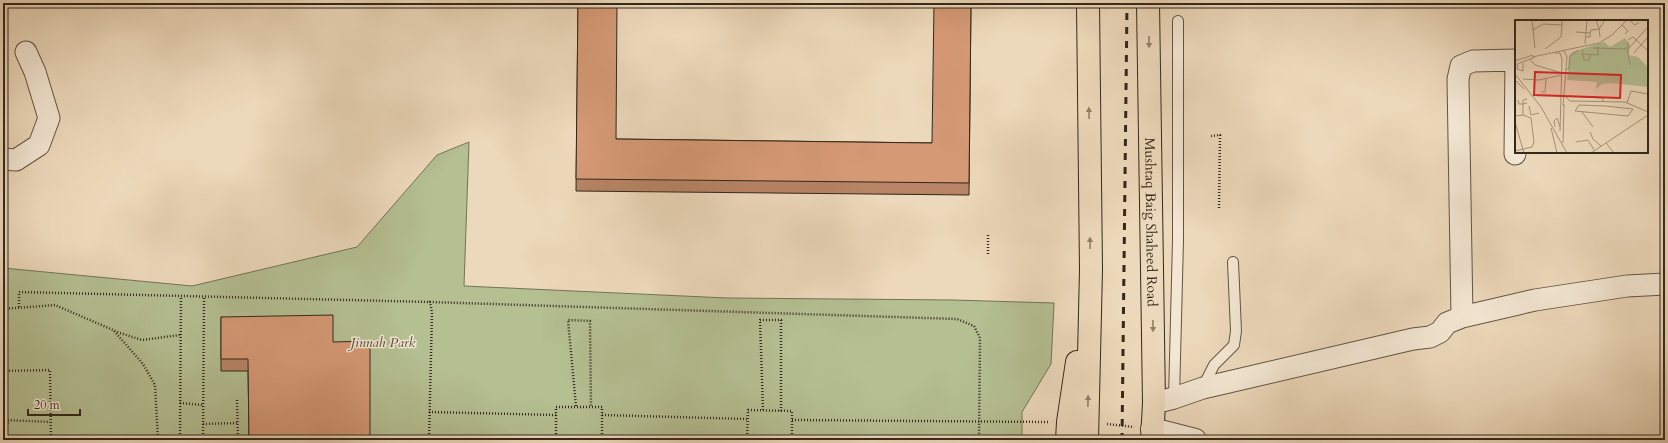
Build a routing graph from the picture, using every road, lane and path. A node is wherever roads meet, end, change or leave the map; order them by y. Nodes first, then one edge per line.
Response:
1 (1148, 3) edge
2 (1087, 5) edge
3 (1178, 21) dead end
4 (26, 52) dead end
5 (1515, 61) edge
6 (1212, 136) dead end
7 (3, 159) edge
8 (1220, 208) dead end
9 (988, 235) dead end
10 (988, 254) dead end
11 (1233, 262) dead end
12 (1665, 284) edge
13 (181, 296) junction
14 (204, 297) junction
15 (430, 302) junction
16 (19, 307) junction
17 (3, 309) edge
18 (1462, 317) junction
19 (113, 330) junction
20 (180, 335) junction
21 (3, 371) edge
22 (1202, 388) junction
23 (1174, 398) junction
24 (237, 400) dead end
25 (1154, 403) junction
26 (180, 404) junction
27 (203, 405) junction
28 (576, 406) junction
29 (590, 407) junction
30 (763, 410) junction
31 (781, 410) junction
32 (429, 412) junction
33 (556, 415) junction
34 (602, 415) junction
35 (3, 417) edge
36 (748, 418) junction
37 (792, 420) junction
38 (11, 421) junction
39 (50, 422) junction
40 (980, 422) junction
41 (238, 423) junction
42 (203, 424) junction
43 (3, 427) edge
44 (1078, 431) edge
45 (1152, 435) edge
46 (51, 440) edge
47 (158, 440) edge
48 (180, 440) edge
49 (203, 440) edge
50 (238, 440) edge
51 (429, 440) edge
52 (556, 440) edge
53 (602, 440) edge
54 (747, 440) edge
55 (792, 440) edge
56 (979, 440) edge
57 (1194, 440) edge

1 -> 25 main road, Mushtaq Baig Shaheed Road
44 -> 2 main road
3 - 23 lane
4 - 7 street
5 - 18 street
6 - 8 path
9 - 10 path
11 - 22 lane
12 - 18 street
13 - 14 path
13 - 16 path
13 - 20 path
14 - 15 path
14 - 27 path
15 - 32 path
15 - 40 path
16 - 17 path
16 - 19 path
18 - 22 street
19 - 20 path
19 - 47 path
20 - 26 path
21 - 39 path
22 - 23 street
23 - 25 street
24 - 41 path
25 - 45 main road, Mushtaq Baig Shaheed Road
26 - 27 path
26 - 48 path
27 - 42 path
28 - 29 path
28 - 29 path
28 - 33 path
29 - 34 path
30 - 31 path
30 - 31 path
30 - 36 path
31 - 37 path
32 - 33 path
32 - 51 path
33 - 52 path
34 - 36 path
34 - 53 path
35 - 38 path
36 - 54 path
37 - 40 path
37 - 55 path
38 - 39 path
38 - 43 path
39 - 46 path
40 - 44 path
40 - 56 path
41 - 42 path
41 - 50 path
42 - 49 path
44 - 45 path
45 - 57 street

